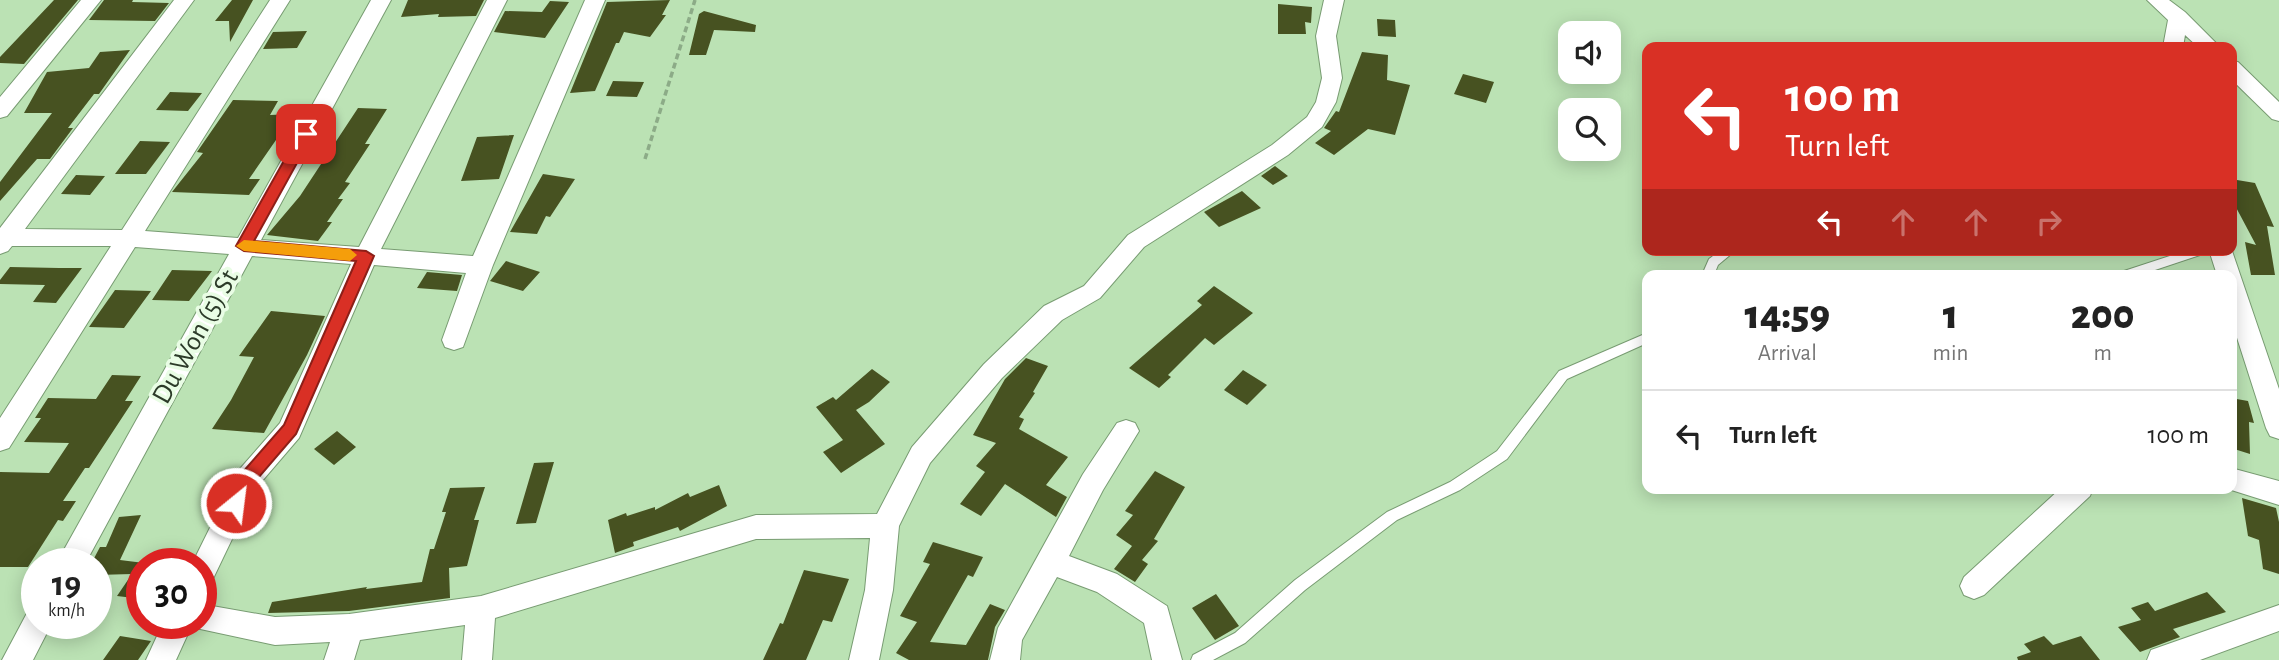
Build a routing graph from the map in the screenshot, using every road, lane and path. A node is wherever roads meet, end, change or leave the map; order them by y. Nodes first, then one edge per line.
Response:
1 (91, 0) edge
2 (184, 0) edge
3 (280, 0) edge
4 (381, 0) edge
5 (497, 0) edge
6 (595, 0) edge
7 (695, 0) edge
8 (1334, 0) edge
9 (2157, 0) edge
10 (2178, 16) junction
11 (2174, 42) edge
12 (2205, 42) edge
13 (2242, 87) edge
14 (0, 111) edge
15 (2279, 114) edge
16 (645, 159) dead end
17 (128, 238) junction
18 (2, 240) edge
19 (244, 246) junction
20 (366, 256) junction
21 (1722, 256) edge
22 (2184, 256) edge
23 (481, 265) junction
24 (1710, 270) edge
25 (2140, 270) edge
26 (2237, 299) edge
27 (454, 340) dead end
28 (1642, 340) edge
29 (2279, 428) edge
30 (1126, 431) dead end
31 (0, 440) edge
32 (2237, 481) edge
33 (2279, 493) edge
34 (2074, 494) edge
35 (885, 526) junction
36 (79, 548) edge
37 (214, 548) edge
38 (1051, 562) junction
39 (1974, 586) dead end
40 (481, 608) junction
41 (2279, 618) edge
42 (217, 620) edge
43 (349, 628) junction
44 (28, 639) edge
45 (171, 639) edge
46 (17, 660) edge
47 (161, 660) edge
48 (339, 660) edge
49 (477, 660) edge
50 (864, 660) edge
51 (1005, 660) edge
52 (1167, 660) edge
53 (1198, 660) edge
54 (2162, 660) edge

1 - 14 street
2 - 18 street
3 - 17 street
4 - 19 street, Du Won (5) St
5 - 20 street
6 - 23 street
7 - 16 path
8 - 35 street
9 - 10 street
10 - 11 street
10 - 12 street
13 - 15 street
17 - 18 street
17 - 19 street
17 - 31 street
19 - 20 street
19 - 36 street, Du Won (5) St
20 - 23 street
20 - 37 street
21 - 24 lane
22 - 25 lane
23 - 27 street
26 - 29 street
28 - 53 lane
30 - 38 street
32 - 33 street
34 - 39 street
35 - 40 street
35 - 50 street
38 - 51 street
38 - 52 street
40 - 43 street
40 - 49 street
41 - 54 street
42 - 43 street
43 - 48 street
44 - 46 street
45 - 47 street

